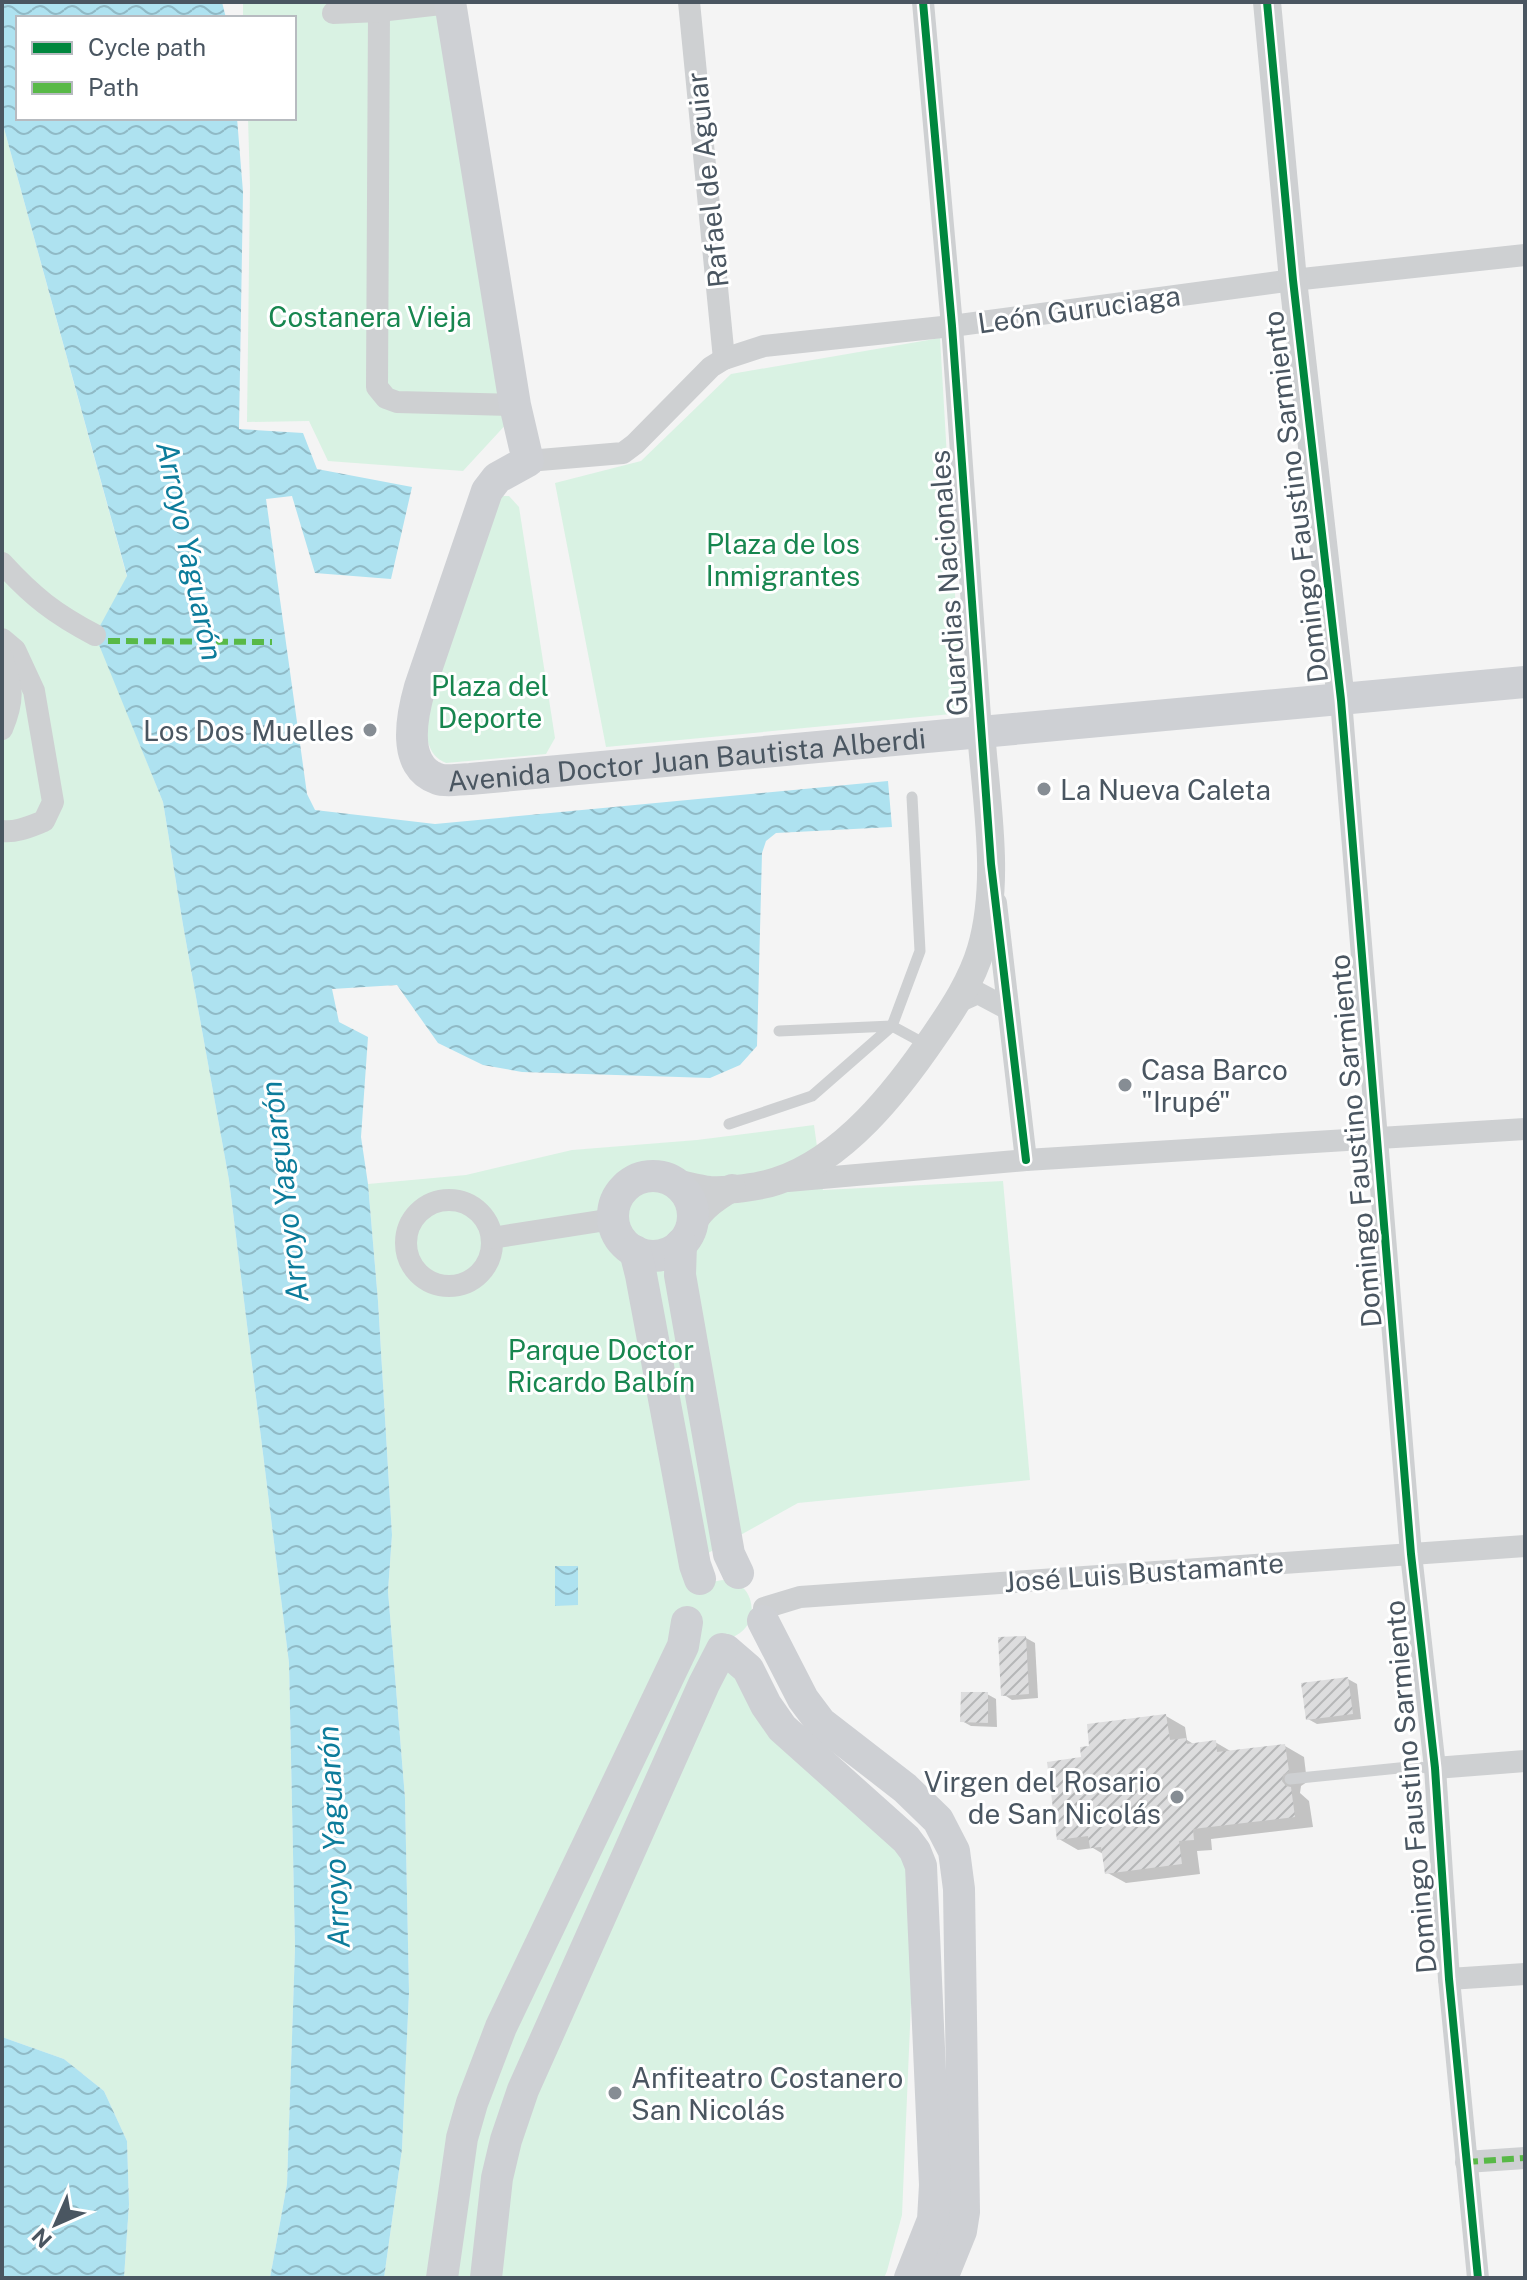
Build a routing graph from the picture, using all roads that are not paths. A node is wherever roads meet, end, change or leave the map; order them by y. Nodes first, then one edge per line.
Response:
1 (689, 2) edge
2 (923, 2) edge
3 (1267, 2) edge
4 (450, 3) edge
5 (379, 11) junction
6 (333, 13) dead end
7 (1525, 255) edge
8 (1293, 280) junction
9 (952, 326) junction
10 (724, 359) junction
11 (515, 405) junction
12 (528, 461) junction
13 (2, 563) edge
14 (95, 635) dead end
15 (2, 639) edge
16 (2, 657) edge
17 (1525, 682) edge
18 (1341, 700) junction
19 (2, 729) edge
20 (981, 731) junction
21 (912, 797) dead end
22 (2, 831) edge
23 (991, 864) junction
24 (958, 1002) junction
25 (1008, 1009) junction
26 (892, 1026) junction
27 (779, 1031) dead end
28 (928, 1046) junction
29 (729, 1124) dead end
30 (1525, 1129) edge
31 (1376, 1138) junction
32 (1026, 1160) junction
33 (776, 1182) junction
34 (675, 1183) junction
35 (732, 1188) junction
36 (613, 1219) junction
37 (686, 1236) junction
38 (492, 1238) dead end
39 (635, 1251) junction
40 (1525, 1546) edge
41 (1411, 1554) junction
42 (738, 1573) junction
43 (700, 1579) junction
44 (764, 1614) junction
45 (687, 1622) junction
46 (724, 1650) junction
47 (1525, 1761) edge
48 (1435, 1768) junction
49 (1290, 1779) dead end
50 (1525, 1974) edge
51 (1449, 1979) junction
52 (1525, 2158) edge
53 (1466, 2162) junction
54 (442, 2278) edge
55 (486, 2278) edge
56 (910, 2278) edge
57 (942, 2278) edge
58 (1478, 2278) edge

1 - 10 street, Rafael de Aguiar
2 - 9 street, Guardias Nacionales
3 - 8 street, Domingo Faustino Sarmiento
4 - 5 street
4 - 11 main road
5 - 6 street
5 - 11 street
7 - 8 street, León Guruciaga
8 - 9 street, León Guruciaga
8 - 18 street, Domingo Faustino Sarmiento
9 - 10 street, León Guruciaga
9 - 20 street, Guardias Nacionales
10 - 12 street, León Guruciaga
11 - 12 main road
12 - 20 main road, Avenida Doctor Juan Bautista Alberdi
13 - 14 street
15 - 22 street
16 - 19 street
17 - 18 main road, Avenida Doctor Juan Bautista Alberdi
18 - 20 main road, Avenida Doctor Juan Bautista Alberdi
18 - 31 street, Domingo Faustino Sarmiento
20 - 23 street, Guardias Nacionales
21 - 26 lane
23 - 24 street, Guardias Nacionales
23 - 25 street, Guardias Nacionales
24 - 25 street
24 - 28 street, Guardias Nacionales
25 - 32 street, Guardias Nacionales
26 - 27 lane
26 - 28 lane
26 - 29 lane
28 - 33 street, Guardias Nacionales
30 - 31 street
31 - 32 street
31 - 41 street, Domingo Faustino Sarmiento
32 - 33 street
33 - 35 street, Guardias Nacionales
34 - 35 street, Guardias Nacionales
34 - 36 main road
34 - 37 main road
35 - 37 street
36 - 38 street
36 - 39 main road
37 - 39 main road
37 - 42 main road
39 - 43 main road
40 - 41 street, José Luis Bustamante
41 - 44 street, José Luis Bustamante
41 - 48 street, Domingo Faustino Sarmiento
42 - 43 main road
42 - 44 main road
43 - 45 main road
44 - 46 main road
44 - 57 main road
45 - 46 main road
45 - 54 main road
46 - 55 main road
46 - 56 main road
47 - 48 street
48 - 49 lane
48 - 51 street, Domingo Faustino Sarmiento
50 - 51 street
51 - 53 street, Domingo Faustino Sarmiento
52 - 53 street
53 - 58 street, Domingo Faustino Sarmiento

